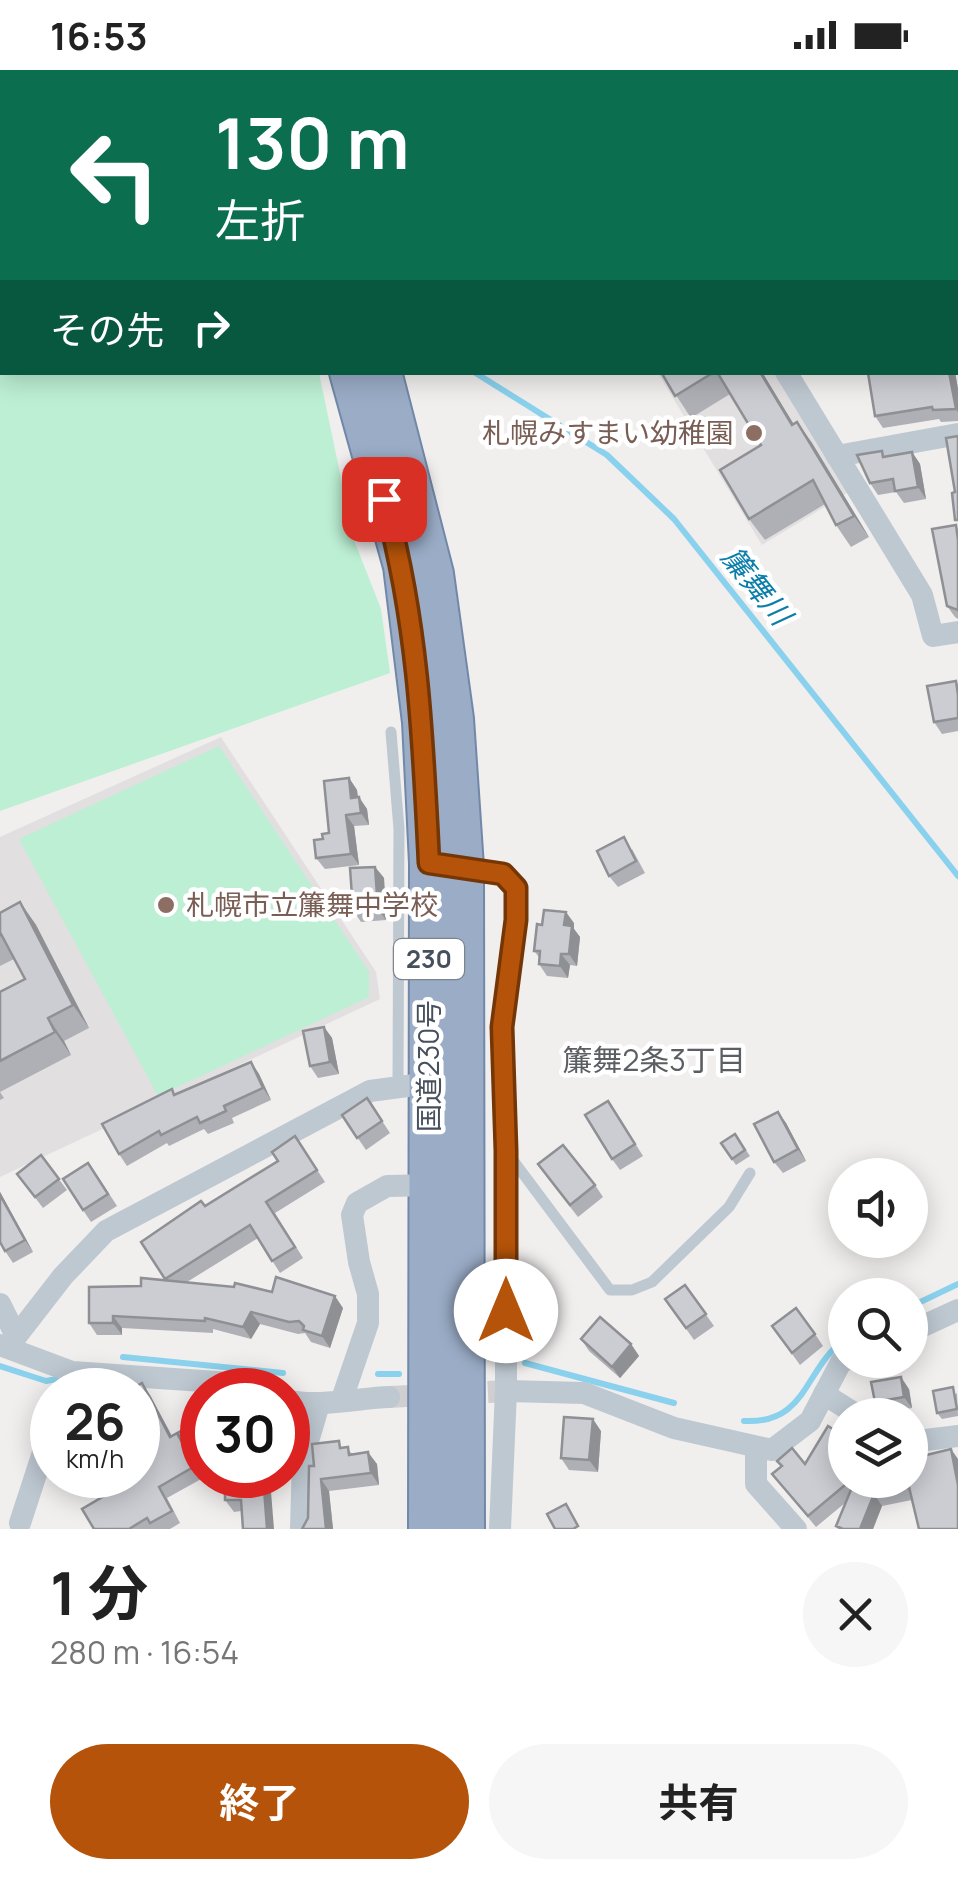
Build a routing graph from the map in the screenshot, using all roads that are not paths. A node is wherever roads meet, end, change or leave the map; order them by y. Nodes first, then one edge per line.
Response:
1 (788, 375) edge
2 (370, 387) edge
3 (958, 434) edge
4 (837, 456) junction
5 (958, 632) edge
6 (391, 732) dead end
7 (447, 865) junction
8 (431, 1084) junction
9 (506, 1151) junction
10 (750, 1173) dead end
11 (446, 1187) junction
12 (0, 1304) edge
13 (958, 1310) edge
14 (928, 1324) edge
15 (8, 1343) edge
16 (54, 1368) edge
17 (833, 1378) edge
18 (506, 1391) junction
19 (824, 1394) junction
20 (390, 1396) tunnel mouth
21 (830, 1398) edge
22 (310, 1401) edge
23 (331, 1401) junction
24 (958, 1436) edge
25 (928, 1440) edge
26 (756, 1447) junction
27 (30, 1492) edge
28 (20, 1523) dead end
29 (300, 1529) edge
30 (428, 1529) edge
31 (465, 1529) edge
32 (500, 1529) edge
33 (796, 1529) edge

1 - 4 street
2 - 7 highway, 国道230号 / 230
3 - 4 street
4 - 5 street
6 - 8 lane
7 - 8 highway, 国道230号 / 230
7 - 9 street
8 - 11 highway, 国道230号 / 230
8 - 15 street
9 - 10 lane
9 - 18 street
11 - 23 street
11 - 30 highway, 国道230号 / 230
11 - 31 highway, 国道230号 / 230
12 - 15 street
13 - 14 street
15 - 16 street
17 - 19 street
18 - 26 street
18 - 32 street
19 - 21 street
19 - 26 street
20 - 23 street
22 - 23 street
23 - 29 street
24 - 25 street
26 - 33 street
27 - 28 street

